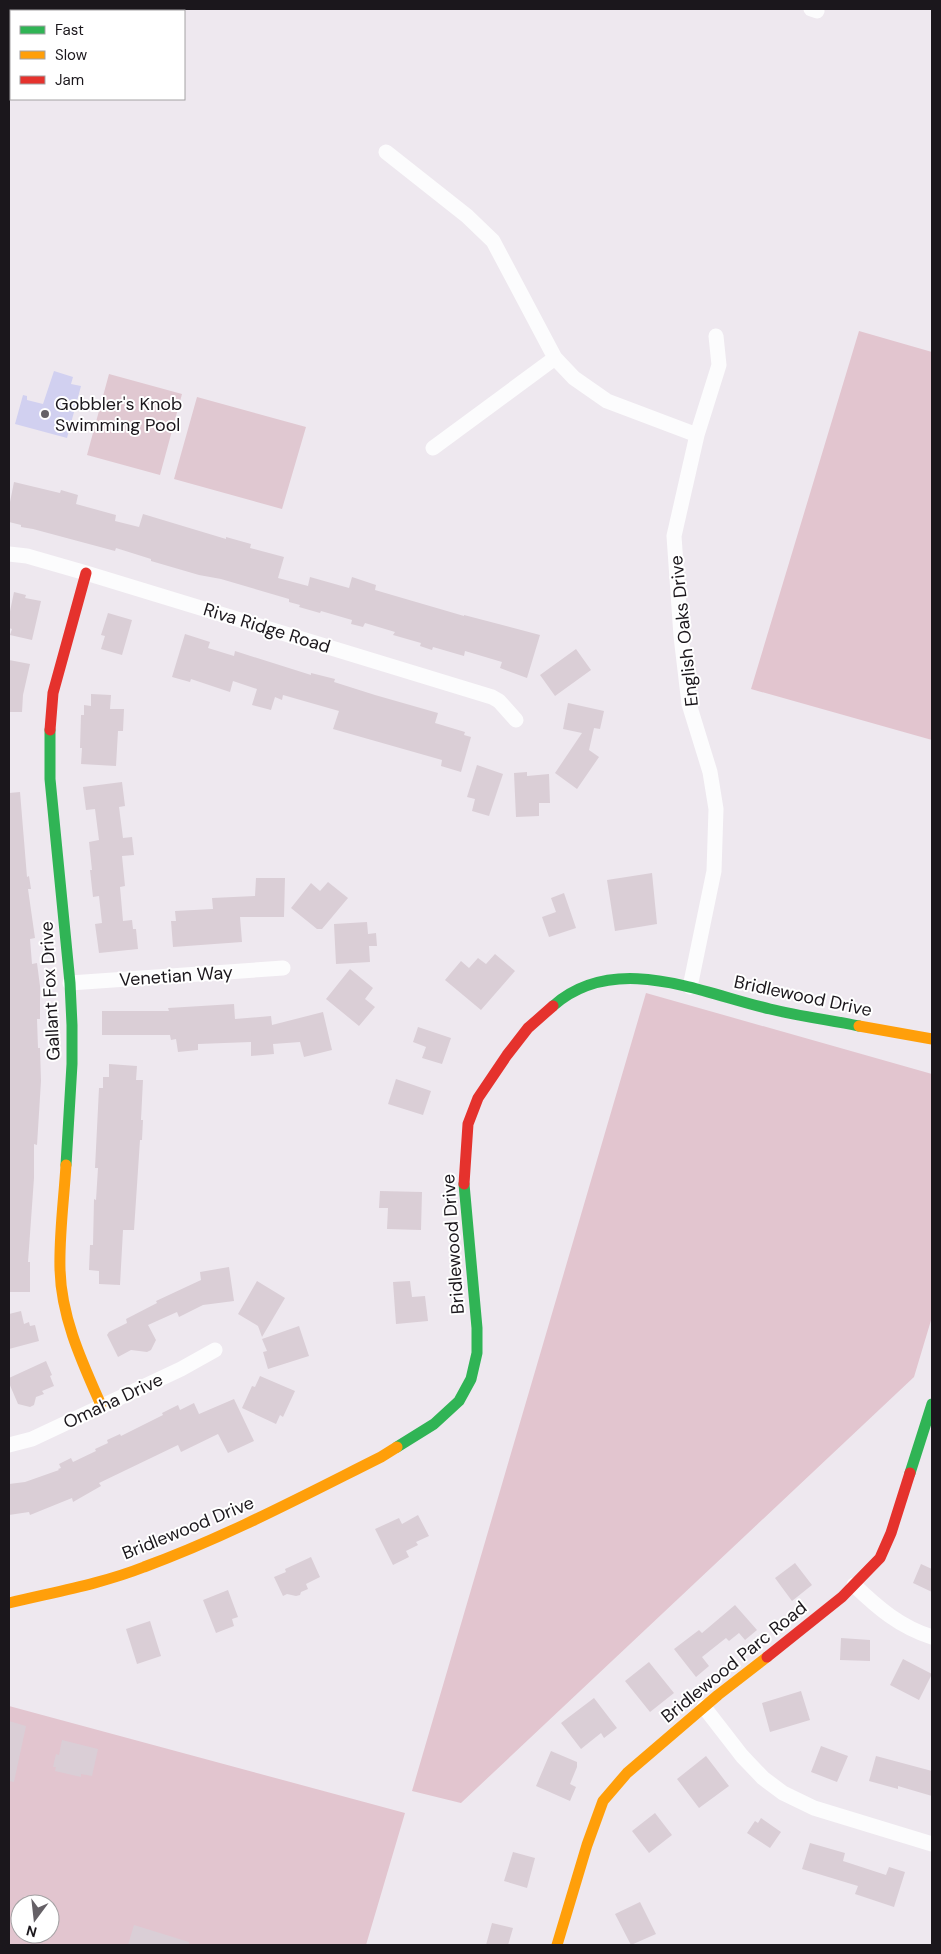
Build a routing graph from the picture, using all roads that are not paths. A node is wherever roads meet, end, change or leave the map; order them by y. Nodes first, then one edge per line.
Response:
1 (386, 152) dead end
2 (716, 336) dead end
3 (555, 358) junction
4 (697, 435) junction
5 (433, 448) dead end
6 (9, 554) edge
7 (86, 573) junction
8 (516, 720) dead end
9 (283, 968) dead end
10 (70, 983) junction
11 (690, 987) junction
12 (932, 1040) edge
13 (215, 1350) dead end
14 (101, 1405) junction
15 (931, 1414) edge
16 (9, 1445) edge
17 (854, 1586) junction
18 (9, 1603) edge
19 (932, 1637) edge
20 (704, 1707) junction
21 (932, 1844) edge
22 (557, 1945) edge

1 - 3 street
2 - 4 street, English Oaks Drive
3 - 4 street
3 - 5 street
4 - 11 street, English Oaks Drive
6 - 7 street, Riva Ridge Road
7 - 8 street, Riva Ridge Road
7 - 10 street, Gallant Fox Drive
9 - 10 street, Venetian Way
10 - 14 street, Gallant Fox Drive
11 - 12 street, Bridlewood Drive
11 - 18 street, Bridlewood Drive
13 - 14 street, Omaha Drive
14 - 16 street, Omaha Drive
15 - 17 street, Bridlewood Parc Road
17 - 19 street
17 - 20 street, Bridlewood Parc Road
20 - 21 street
20 - 22 street, Bridlewood Parc Road

